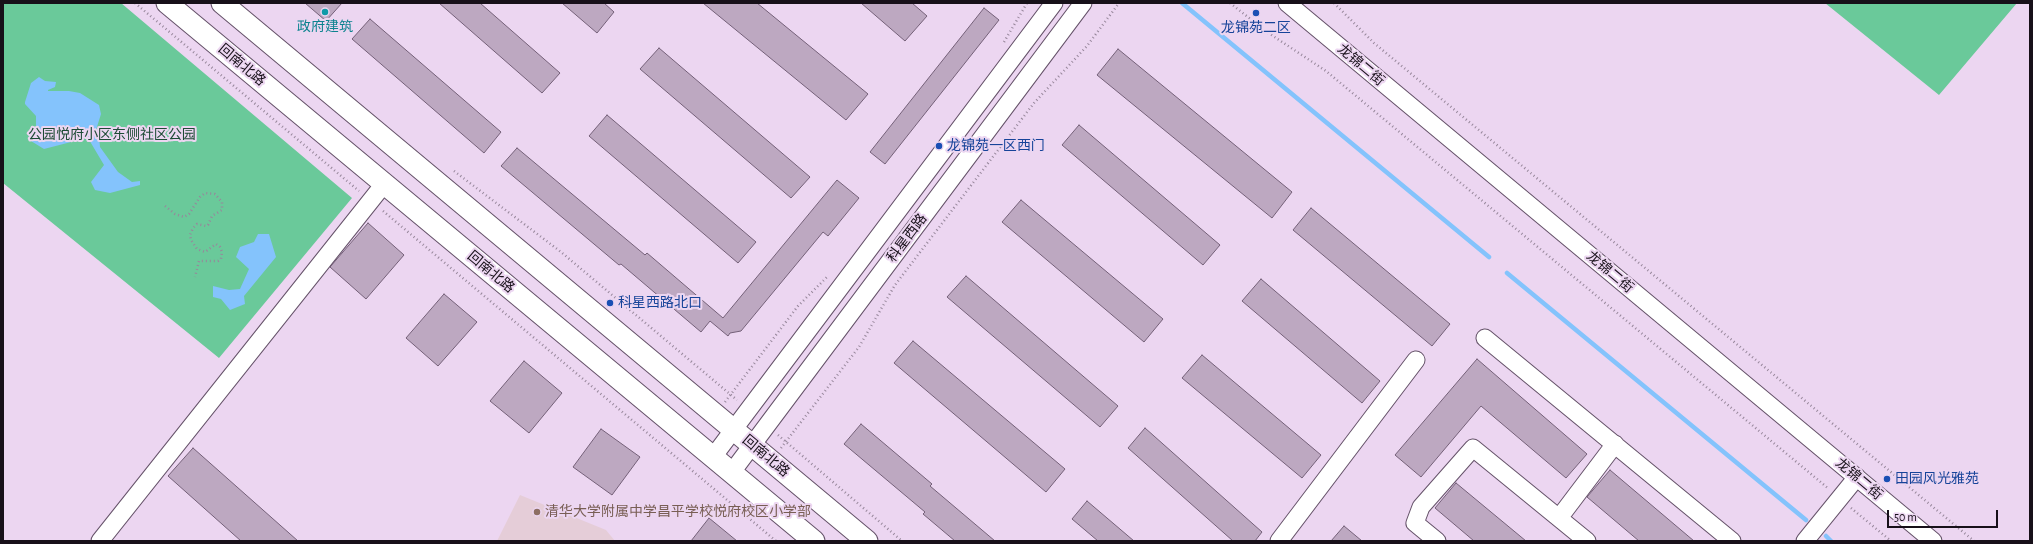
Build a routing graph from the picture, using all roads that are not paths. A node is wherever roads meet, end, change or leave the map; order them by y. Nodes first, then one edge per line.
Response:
1 (167, 3) edge
2 (222, 3) edge
3 (1054, 3) edge
4 (1083, 3) edge
5 (1287, 3) edge
6 (384, 184) junction
7 (1485, 338) dead end
8 (1416, 360) dead end
9 (733, 429) junction
10 (1615, 444) junction
11 (752, 445) junction
12 (713, 457) junction
13 (732, 472) junction
14 (1857, 477) junction
15 (1560, 518) junction
16 (100, 541) edge
17 (814, 541) edge
18 (867, 541) edge
19 (1279, 541) edge
20 (1437, 541) edge
21 (1587, 541) edge
22 (1732, 541) edge
23 (1805, 541) edge
24 (1934, 541) edge

1 - 6 main road, 回南北路
2 - 9 main road, 回南北路
3 - 9 street, 科星西路
4 - 11 street, 科星西路
5 - 14 street, 龙锦二街
6 - 12 main road, 回南北路
6 - 16 street
7 - 10 street
8 - 19 street
9 - 11 main road, 回南北路
9 - 12 street, 科星西路
10 - 15 street
10 - 22 street
11 - 13 street, 科星西路
11 - 18 main road, 回南北路
12 - 13 main road, 回南北路
13 - 17 main road, 回南北路
14 - 23 street
14 - 24 street, 龙锦二街
15 - 20 street
15 - 21 street

